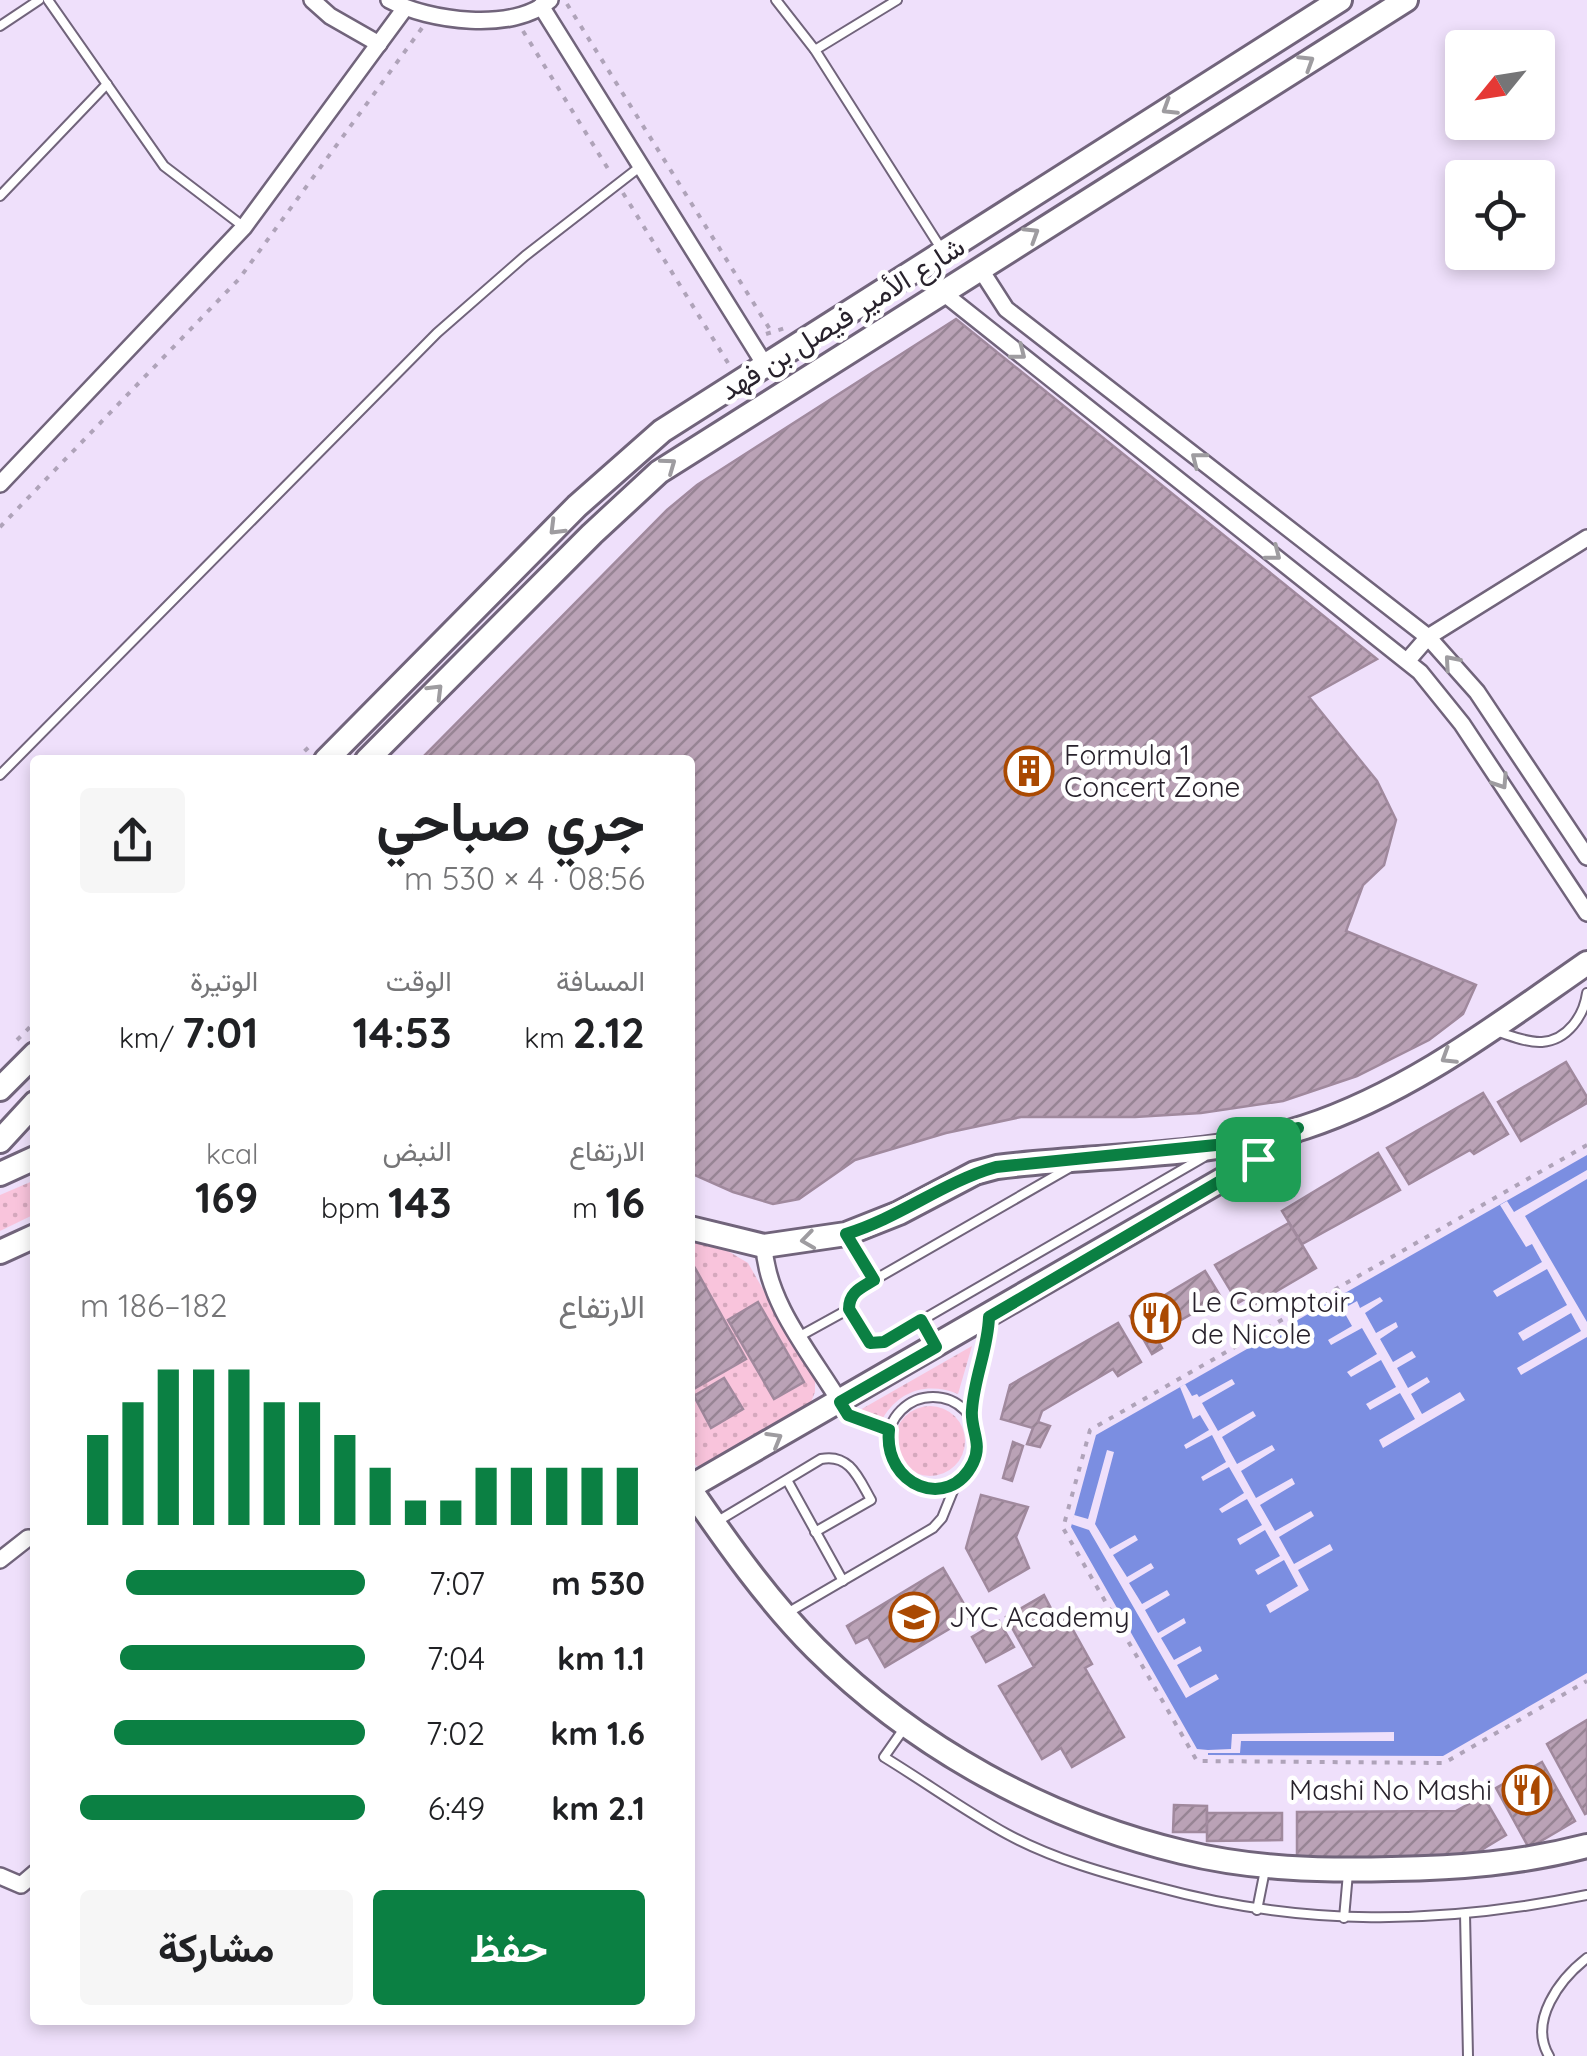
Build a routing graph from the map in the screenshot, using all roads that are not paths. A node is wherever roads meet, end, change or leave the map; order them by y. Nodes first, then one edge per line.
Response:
1 (39, 0) edge
2 (48, 0) edge
3 (312, 0) edge
4 (389, 0) edge
5 (776, 0) edge
6 (897, 0) edge
7 (1340, 0) edge
8 (1406, 0) edge
9 (545, 3) edge
10 (405, 8) junction
11 (0, 26) edge
12 (379, 44) junction
13 (815, 50) junction
14 (1232, 69) junction
15 (107, 84) junction
16 (1248, 98) junction
17 (641, 166) junction
18 (0, 196) edge
19 (244, 227) junction
20 (942, 250) junction
21 (979, 267) junction
22 (942, 292) junction
23 (765, 365) junction
24 (0, 484) edge
25 (1587, 538) edge
26 (1428, 637) junction
27 (1408, 660) junction
28 (331, 755) edge
29 (372, 755) edge
30 (0, 775) edge
31 (1587, 857) edge
32 (1587, 913) edge
33 (1587, 963) edge
34 (1587, 992) edge
35 (1490, 1030) junction
36 (30, 1059) edge
37 (0, 1089) edge
38 (30, 1108) edge
39 (1298, 1128) junction
40 (0, 1141) edge
41 (1226, 1144) junction
42 (1087, 1158) junction
43 (30, 1160) edge
44 (0, 1174) edge
45 (695, 1229) edge
46 (846, 1234) junction
47 (30, 1238) edge
48 (764, 1246) junction
49 (0, 1252) edge
50 (874, 1280) junction
51 (849, 1309) junction
52 (989, 1317) junction
53 (921, 1320) junction
54 (800, 1336) junction
55 (936, 1347) junction
56 (840, 1402) junction
57 (972, 1418) junction
58 (889, 1430) junction
59 (786, 1480) junction
60 (957, 1481) junction
61 (695, 1485) edge
62 (695, 1496) edge
63 (714, 1524) junction
64 (815, 1532) junction
65 (30, 1539) edge
66 (0, 1560) edge
67 (843, 1581) junction
68 (785, 1614) junction
69 (907, 1725) junction
70 (1587, 1846) edge
71 (1266, 1866) junction
72 (1348, 1870) junction
73 (0, 1876) edge
74 (30, 1877) edge
75 (1587, 1895) edge
76 (1257, 1910) junction
77 (1465, 1914) junction
78 (1344, 1918) junction
79 (1587, 1958) edge
80 (1468, 2056) edge
81 (1549, 2056) edge

1 - 11 lane
2 - 15 lane
3 - 12 street
4 - 10 street
5 - 13 lane
6 - 13 lane
7 - 14 main road, شارع الأمير فيصل بن فهد
16 -> 8 main road, شارع الأمير فيصل بن فهد
9 - 10 street
9 - 17 street
10 - 12 street
12 - 19 street
13 - 20 lane
14 - 16 main road
14 -> 20 main road, شارع الأمير فيصل بن فهد
15 - 18 lane
15 - 19 lane
21 -> 16 main road, شارع الأمير فيصل بن فهد
17 - 23 street
17 - 30 lane
19 - 24 street
20 - 23 main road, شارع الأمير فيصل بن فهد
21 - 22 main road, شارع الأمير فيصل بن فهد
26 -> 21 street
22 -> 27 street
29 -> 22 main road, شارع الأمير فيصل بن فهد
23 -> 28 main road, شارع الأمير فيصل بن فهد
25 - 26 street
26 - 27 street
31 -> 26 street
27 -> 32 street
33 - 35 main road
34 - 35 lane
35 -> 39 main road
36 - 37 main road
38 - 40 main road
39 - 41 main road
39 - 52 main road
41 - 42 main road
41 - 53 lane
42 - 46 main road
42 - 50 lane
43 - 44 main road
45 - 48 main road
46 -> 48 main road
46 - 50 lane
47 - 49 main road
48 - 54 street
50 - 51 lane
51 - 53 lane
51 - 54 lane
52 - 55 main road
52 - 57 lane
53 - 55 lane
54 - 56 street
55 - 56 main road
56 - 58 lane
61 -> 56 main road
57 - 58 lane
57 - 60 lane
58 - 60 lane
59 - 63 lane
59 - 64 lane
59 - 64 lane
60 - 67 lane
62 - 63 main road
63 - 68 main road
64 - 67 lane
65 - 66 street
67 - 68 lane
68 - 69 main road
69 - 71 main road
69 - 76 lane
70 - 72 main road
71 - 72 main road
71 - 76 lane
72 - 78 lane
73 - 74 street
75 - 77 lane
76 - 78 lane
77 - 78 lane
77 - 80 lane
79 - 81 lane

